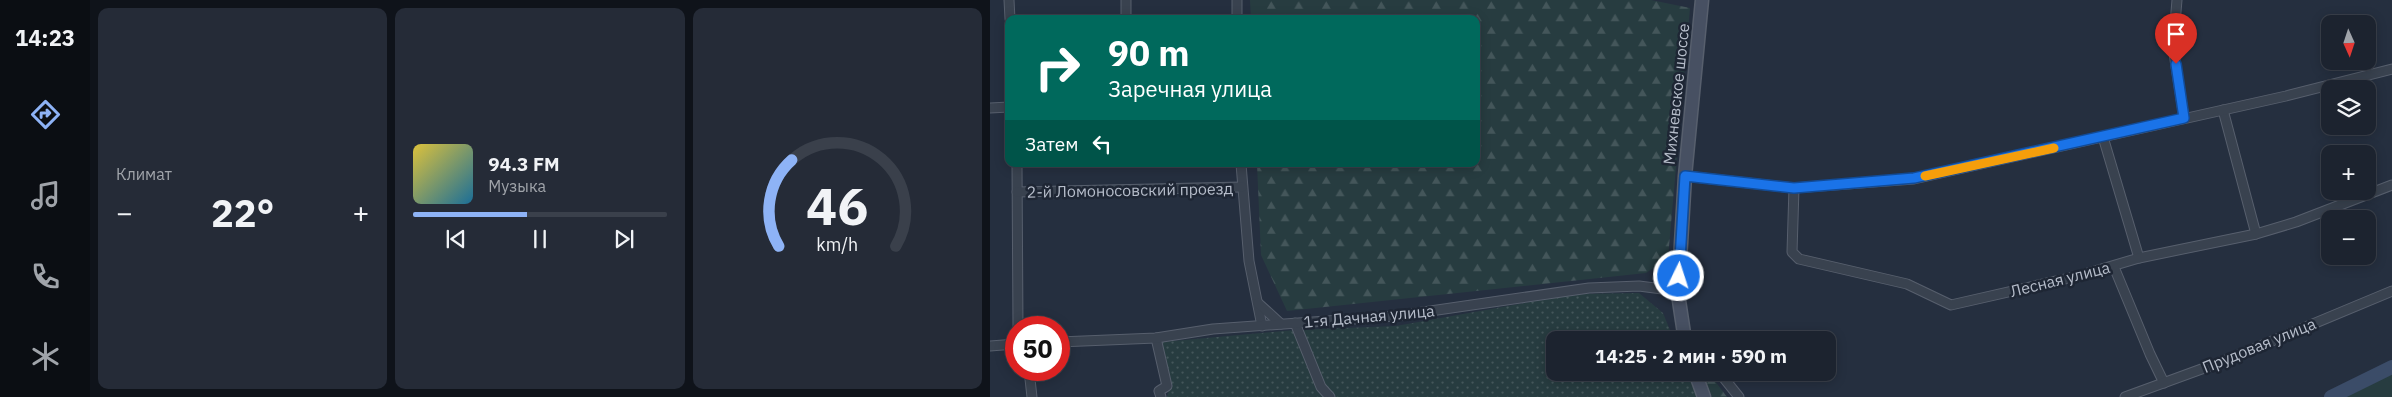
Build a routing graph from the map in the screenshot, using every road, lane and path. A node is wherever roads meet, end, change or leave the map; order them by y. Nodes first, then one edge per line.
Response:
1 (1009, 0) edge
2 (1126, 0) edge
3 (1237, 0) edge
4 (1702, 0) edge
5 (2177, 0) edge
6 (1010, 15) edge
7 (1126, 15) edge
8 (1238, 15) edge
9 (2392, 69) edge
10 (990, 108) edge
11 (1005, 109) edge
12 (2223, 110) junction
13 (2184, 118) junction
14 (2104, 137) junction
15 (1017, 167) edge
16 (1241, 167) edge
17 (1685, 176) junction
18 (2392, 185) edge
19 (1242, 188) junction
20 (1794, 188) junction
21 (1017, 192) junction
22 (2256, 234) junction
23 (2139, 258) junction
24 (2114, 266) junction
25 (2392, 292) edge
26 (1678, 294) junction
27 (1258, 303) junction
28 (1018, 316) edge
29 (1295, 322) junction
30 (1281, 324) junction
31 (1681, 325) junction
32 (1262, 326) junction
33 (1683, 331) edge
34 (1686, 331) edge
35 (1156, 338) junction
36 (1070, 342) edge
37 (1005, 345) edge
38 (990, 346) edge
39 (1030, 381) edge
40 (1698, 381) edge
41 (1726, 381) edge
42 (2164, 383) junction
43 (1032, 397) edge
44 (1161, 397) edge
45 (1330, 397) edge
46 (1704, 397) edge
47 (1739, 397) edge
48 (2125, 397) edge

1 - 6 street
2 - 7 street
3 - 8 street
4 - 17 main road, Михневское шоссе
5 - 13 street
9 - 12 street
10 - 11 street
12 - 13 street
12 - 22 street
13 - 14 street
14 - 20 street
14 - 23 street
15 - 21 street
16 - 19 street
17 - 20 street
17 - 26 main road, Михневское шоссе
18 - 22 street, Лесная улица
19 - 21 street, 2-й Ломоносовский проезд
19 - 27 street
20 - 24 street, Лесная улица
21 - 28 street
22 - 23 street, Лесная улица
23 - 24 street, Лесная улица
24 - 42 street
25 - 42 street, Прудовая улица
26 - 29 street, 1-я Дачная улица
26 - 31 main road, Михневское шоссе
27 - 30 street
27 - 32 street
29 - 30 street, 1-я Дачная улица
29 - 45 street
30 - 32 street, 1-я Дачная улица
31 - 33 main road, Михневское шоссе
31 - 34 street
32 - 35 street, 1-я Дачная улица
35 - 36 street, 1-я Дачная улица
35 - 44 street
37 - 38 street
39 - 43 street
40 - 46 main road
41 - 47 street
42 - 48 street, Прудовая улица

